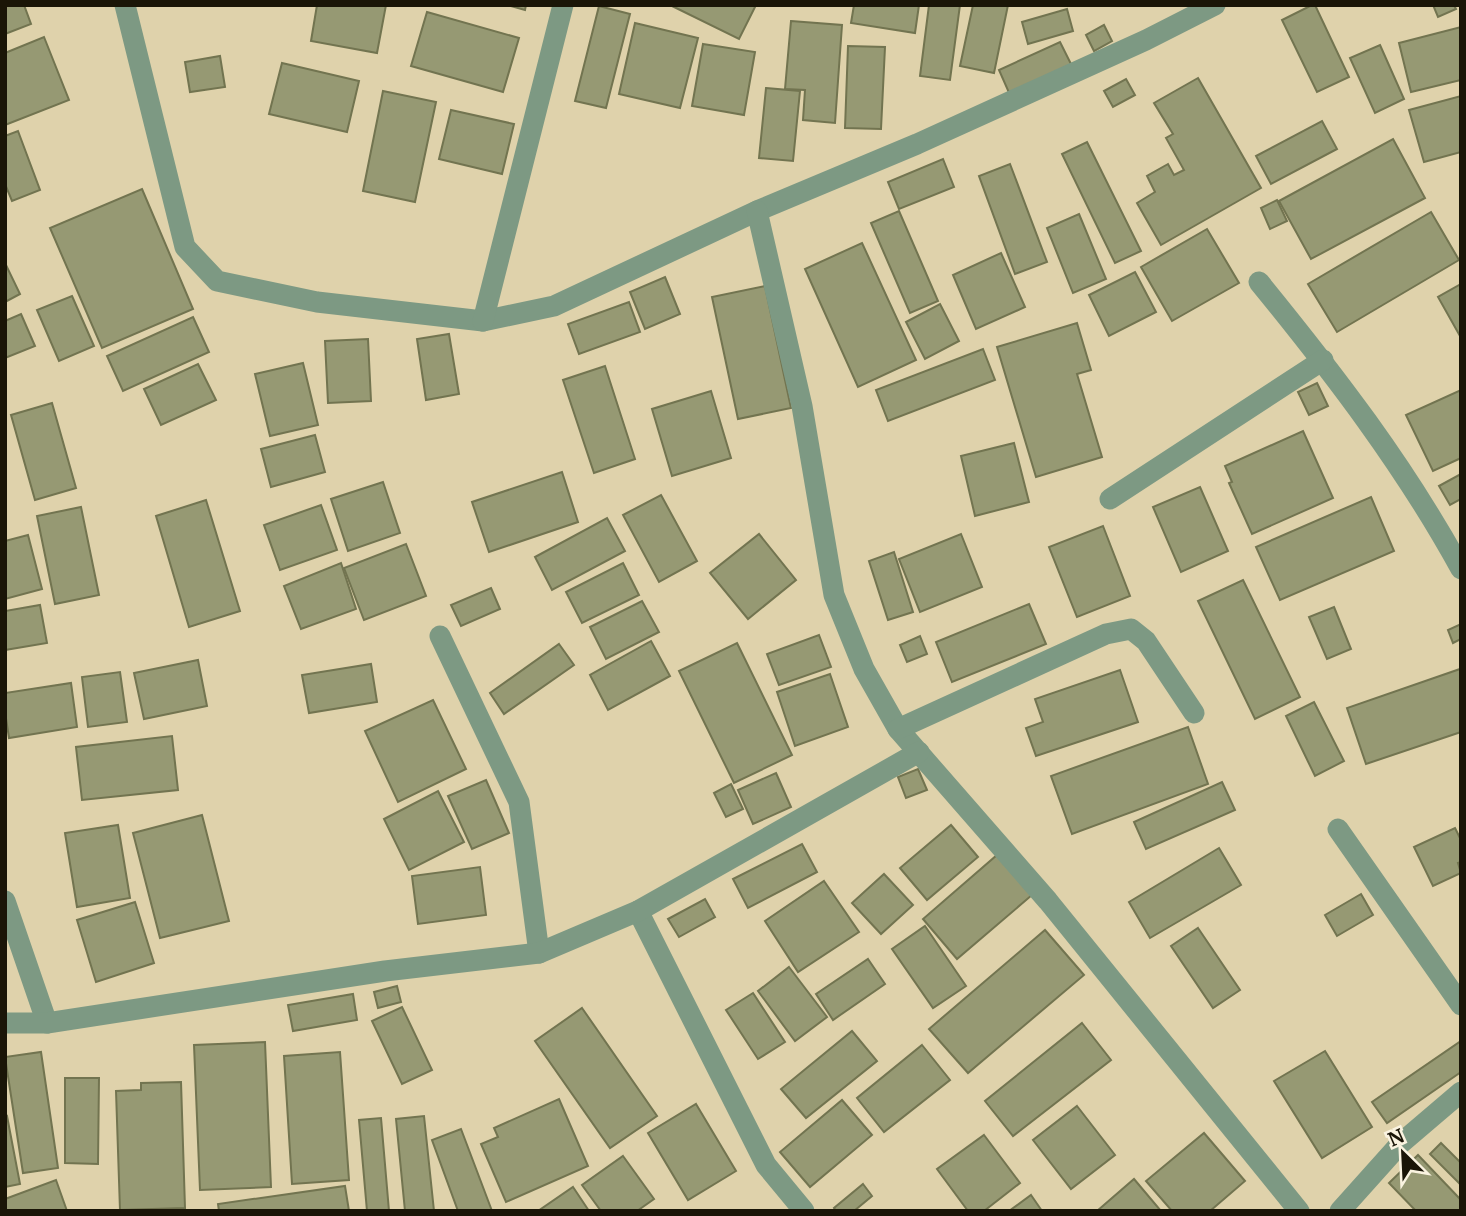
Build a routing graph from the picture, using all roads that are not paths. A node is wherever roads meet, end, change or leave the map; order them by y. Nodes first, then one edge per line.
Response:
1 (125, 5) edge
2 (563, 5) edge
3 (1215, 5) edge
4 (757, 211) junction
5 (1259, 282) dead end
6 (483, 321) junction
7 (1323, 360) junction
8 (1110, 499) dead end
9 (1461, 569) edge
10 (440, 636) dead end
11 (1194, 713) dead end
12 (898, 729) junction
13 (919, 752) junction
14 (1338, 829) dead end
15 (5, 901) edge
16 (638, 911) junction
17 (539, 953) junction
18 (1461, 1005) edge
19 (5, 1023) edge
20 (47, 1023) junction
21 (1461, 1092) edge
22 (804, 1211) edge
23 (1298, 1211) edge
24 (1340, 1211) edge

1 - 6 street
2 - 6 street
3 - 4 street
4 - 6 street
4 - 12 street
5 - 7 street
7 - 8 street
7 - 9 street
10 - 17 street
11 - 12 street
12 - 13 street
13 - 16 street
13 - 23 street
14 - 18 street
15 - 20 street
16 - 17 street
16 - 22 street
17 - 20 street
19 - 20 street
21 - 24 street

